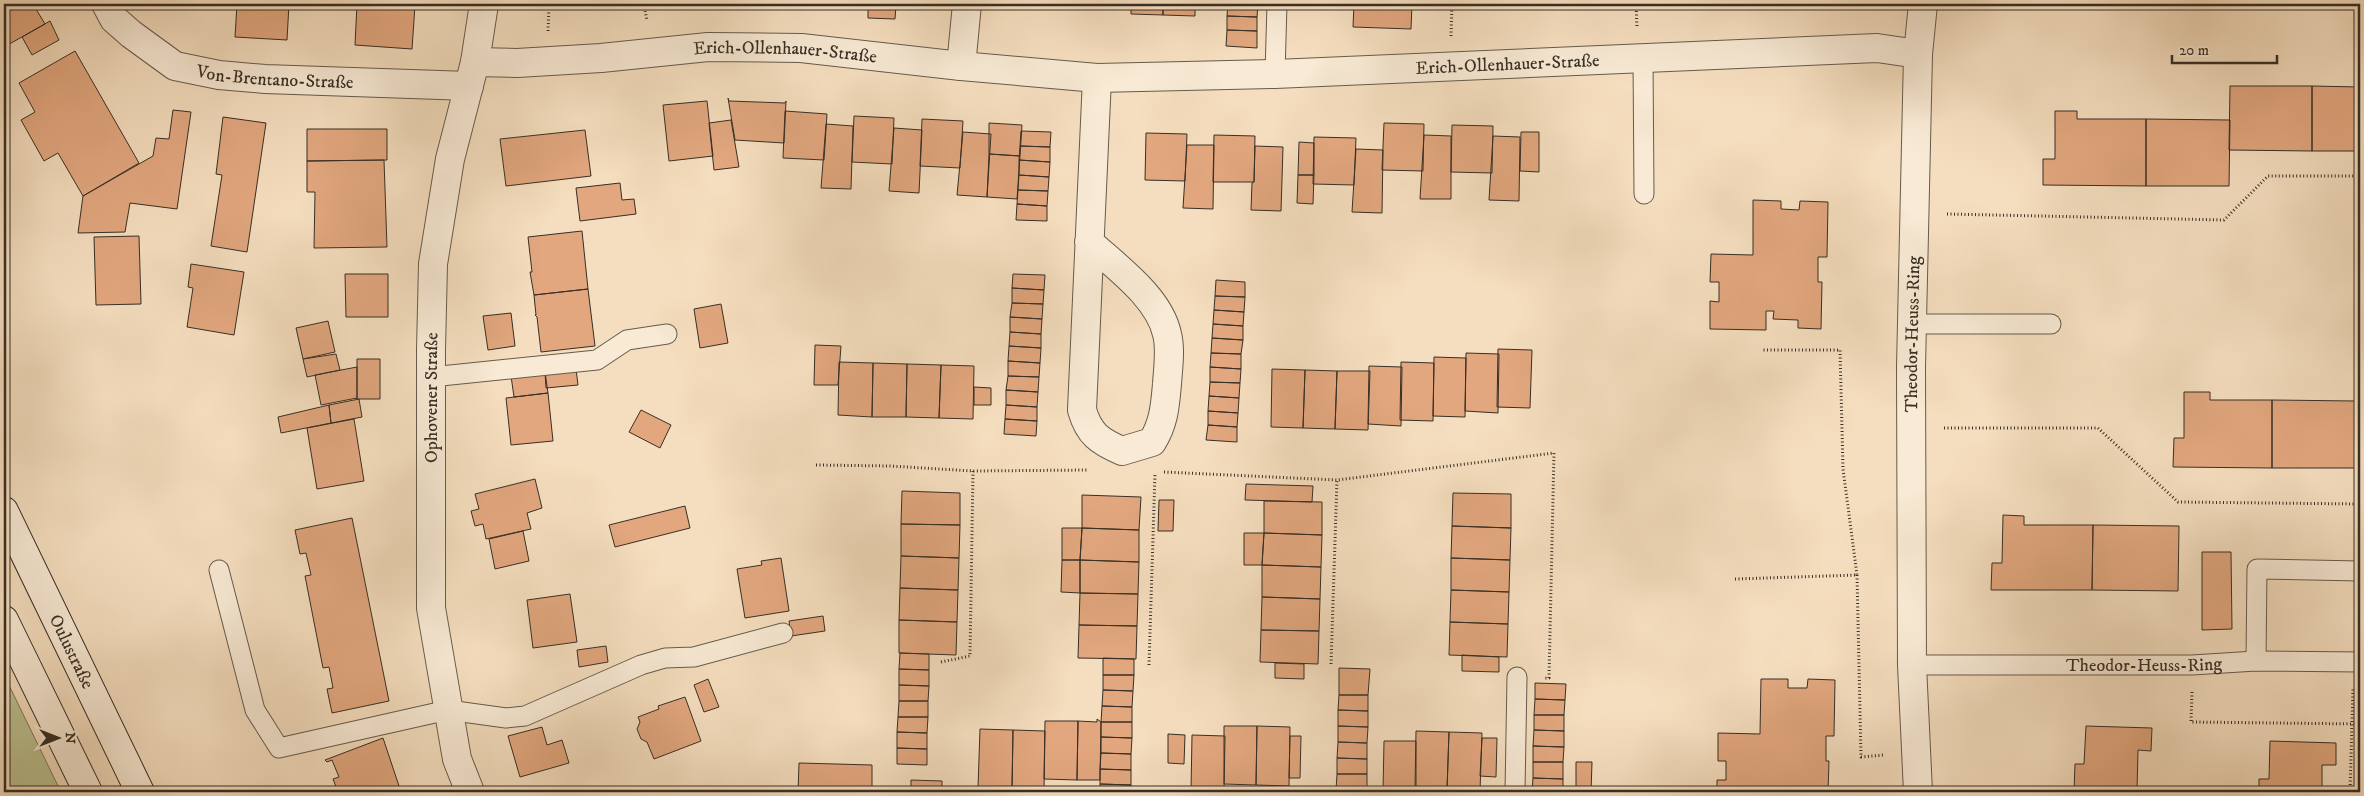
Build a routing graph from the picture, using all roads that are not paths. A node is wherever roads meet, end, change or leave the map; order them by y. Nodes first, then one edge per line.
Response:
1 (106, 4) edge
2 (484, 4) edge
3 (967, 4) edge
4 (1277, 4) edge
5 (1923, 4) edge
6 (1918, 54) junction
7 (1642, 58) junction
8 (961, 66) junction
9 (472, 74) junction
10 (1275, 74) junction
11 (1097, 78) junction
12 (1644, 194) dead end
13 (1089, 242) junction
14 (1912, 324) junction
15 (2051, 324) dead end
16 (667, 334) dead end
17 (432, 377) junction
18 (4, 510) edge
19 (219, 570) dead end
20 (2360, 571) edge
21 (4, 620) edge
22 (782, 633) dead end
23 (2256, 661) junction
24 (2357, 662) edge
25 (1912, 665) junction
26 (1517, 677) road end
27 (448, 710) junction
28 (88, 792) edge
29 (140, 792) edge
30 (470, 792) edge
31 (1516, 792) edge
32 (1918, 792) edge

1 - 9 street, Von-Brentano-Straße
2 - 9 street, Ophovener Straße
3 - 8 street
4 - 10 lane
5 - 6 street, Theodor-Heuss-Ring
6 - 7 street, Erich-Ollenhauer-Straße
6 - 14 street, Theodor-Heuss-Ring
7 - 10 street, Erich-Ollenhauer-Straße
7 - 12 lane
8 - 9 street, Erich-Ollenhauer-Straße
8 - 11 street, Erich-Ollenhauer-Straße
9 - 17 street, Ophovener Straße
10 - 11 street, Erich-Ollenhauer-Straße
11 - 13 street
13 - 13 street
14 - 15 lane
14 - 25 street, Theodor-Heuss-Ring
16 - 17 lane
17 - 27 street, Ophovener Straße
18 - 29 street, Oulustraße
19 - 27 lane
20 - 23 lane
21 - 28 street
22 - 27 lane
23 - 24 lane, Theodor-Heuss-Ring
23 - 25 lane, Theodor-Heuss-Ring
25 - 32 street, Theodor-Heuss-Ring
26 - 31 lane
27 - 30 street, Ophovener Straße

